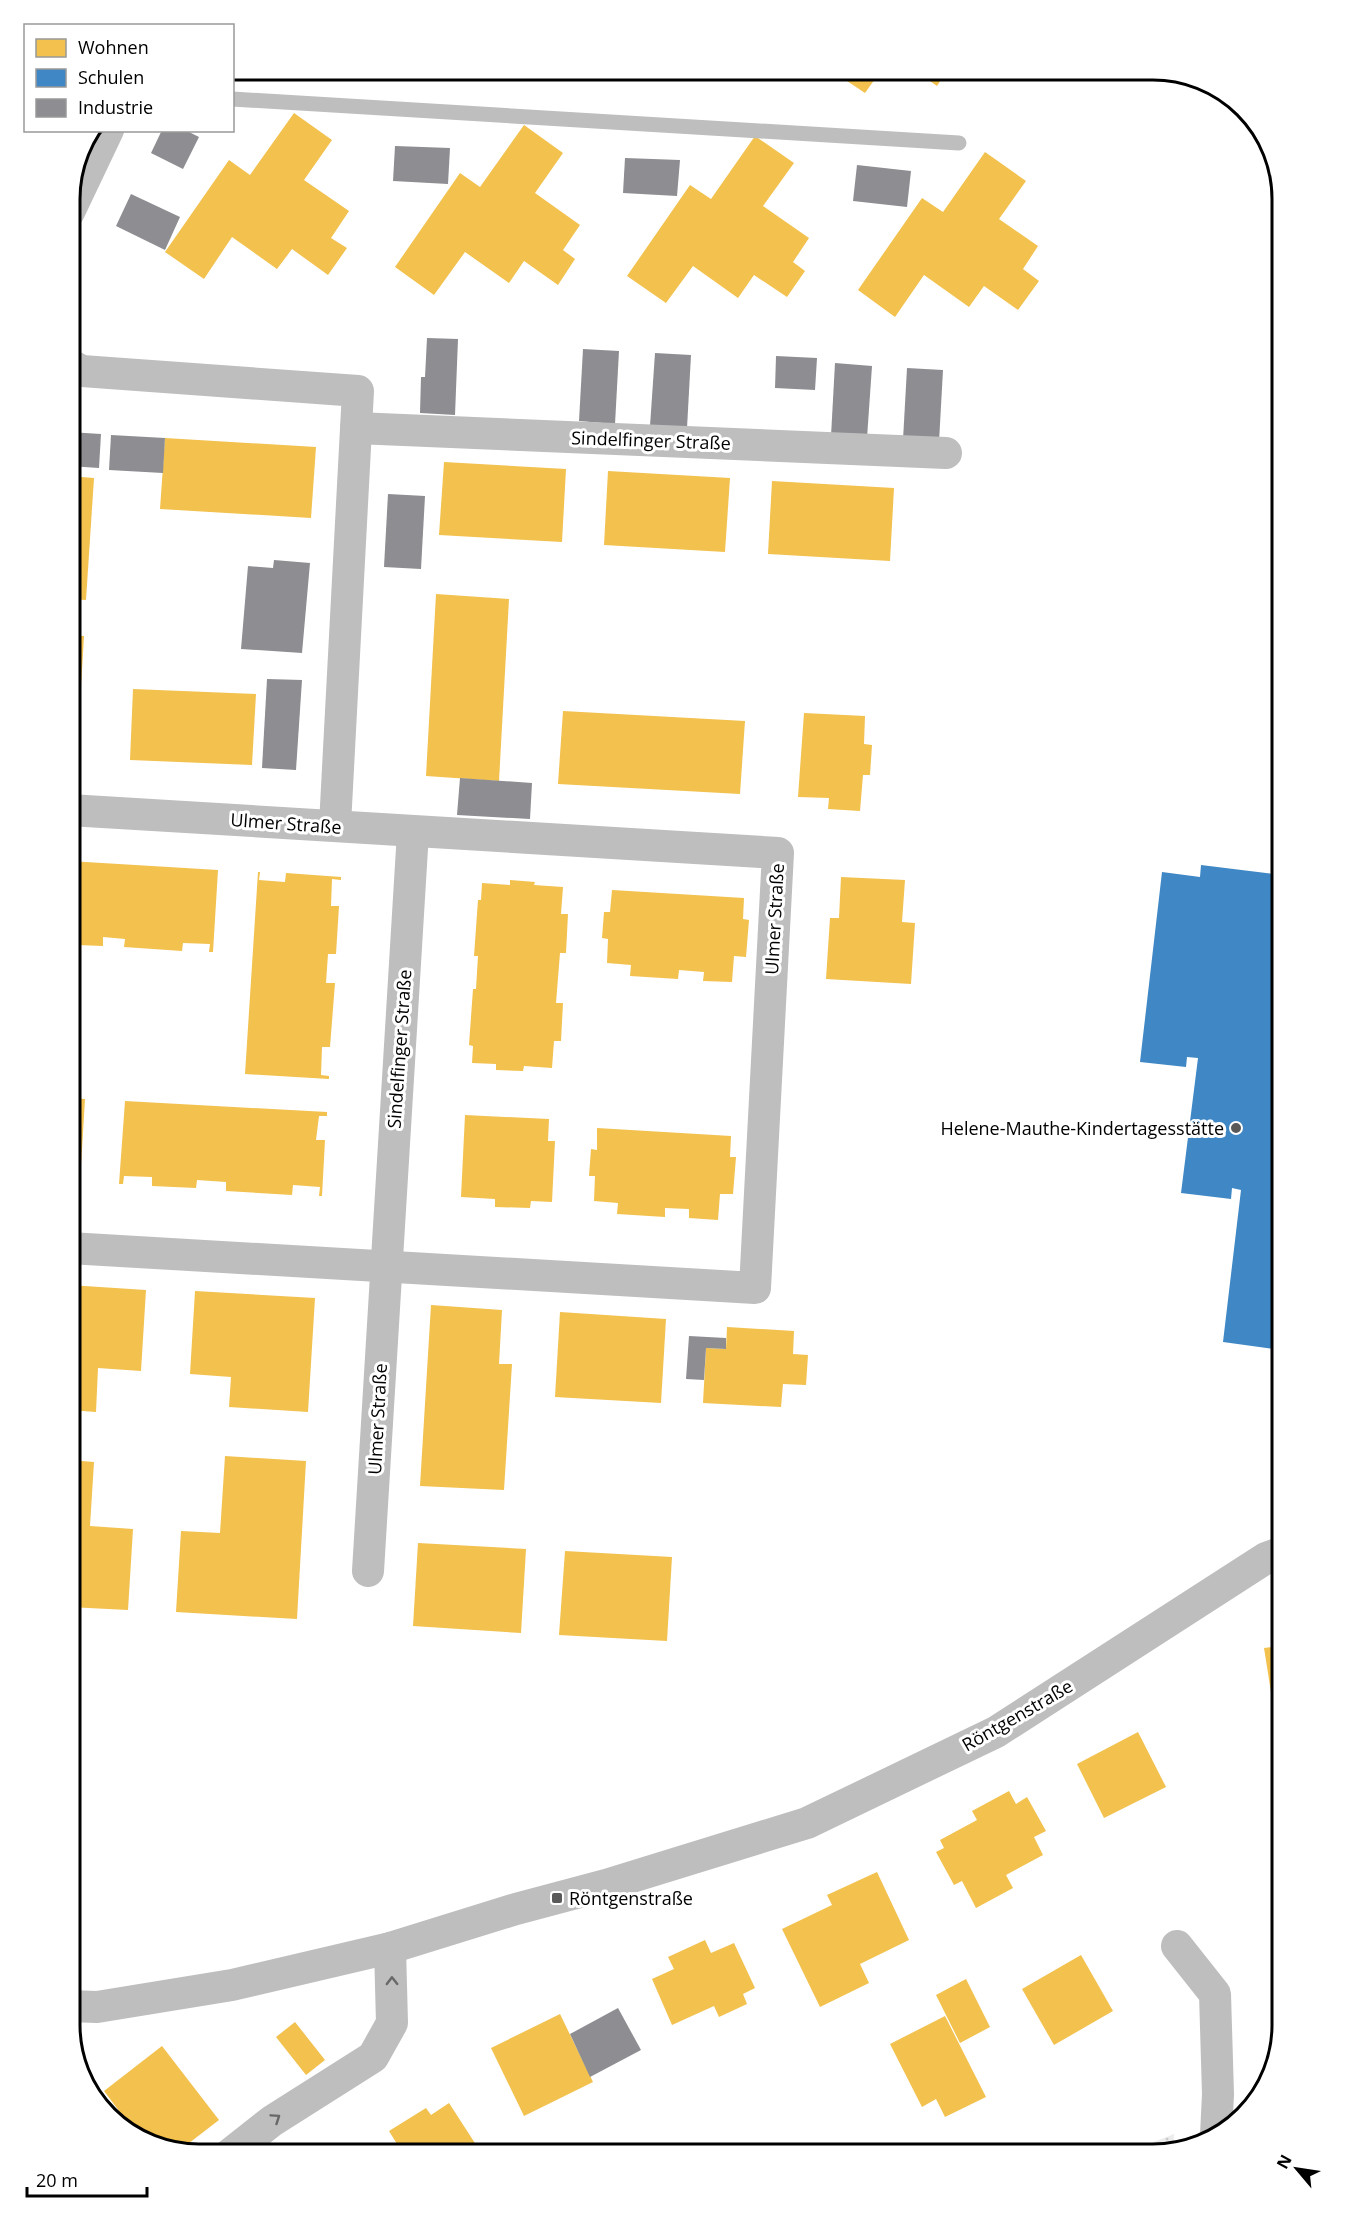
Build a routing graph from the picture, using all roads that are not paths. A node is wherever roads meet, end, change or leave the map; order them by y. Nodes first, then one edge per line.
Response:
1 (234, 99) edge
2 (107, 132) edge
3 (959, 143) dead end
4 (80, 188) edge
5 (80, 370) edge
6 (356, 428) junction
7 (946, 453) dead end
8 (80, 811) edge
9 (335, 825) junction
10 (413, 832) junction
11 (80, 1249) edge
12 (386, 1266) junction
13 (1272, 1556) edge
14 (368, 1571) dead end
15 (1177, 1946) dead end
16 (390, 1948) junction
17 (80, 2007) edge
18 (1217, 2124) edge
19 (244, 2143) edge

1 - 3 lane
2 - 4 street
5 - 6 street
6 - 7 street, Sindelfinger Straße
6 - 9 street
8 - 9 street, Ulmer Straße
9 - 10 street, Ulmer Straße
10 - 12 street, Sindelfinger Straße
10 - 12 street, Ulmer Straße
11 - 12 street, Ulmer Straße
12 - 14 street, Ulmer Straße
13 - 16 street, Röntgenstraße
15 - 18 street
16 - 17 street, Röntgenstraße
19 -> 16 street

